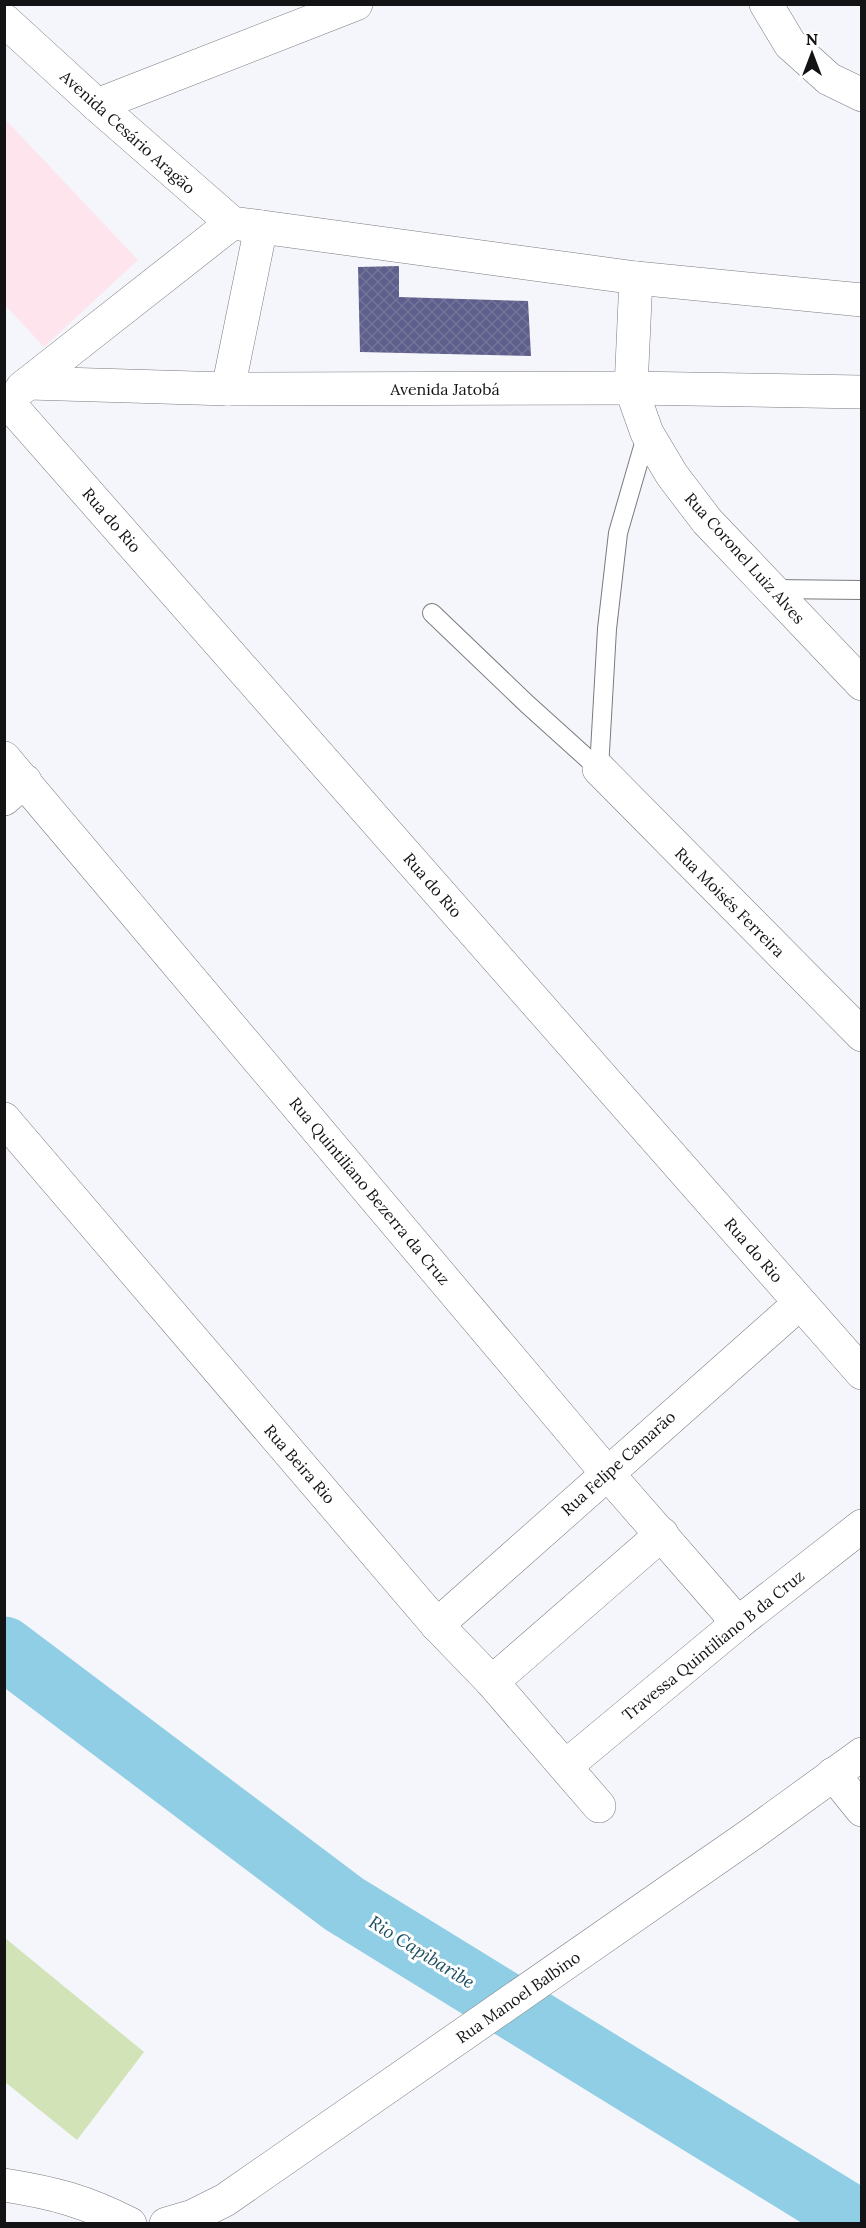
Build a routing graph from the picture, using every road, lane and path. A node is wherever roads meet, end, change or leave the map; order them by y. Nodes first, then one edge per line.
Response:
1 (356, 4) edge
2 (766, 4) edge
3 (4, 20) edge
4 (861, 94) edge
5 (97, 105) junction
6 (246, 225) junction
7 (636, 278) junction
8 (861, 300) edge
9 (631, 388) junction
10 (228, 389) junction
11 (861, 392) edge
12 (13, 393) edge
13 (646, 433) junction
14 (772, 588) junction
15 (861, 590) edge
16 (432, 613) dead end
17 (861, 684) edge
18 (599, 769) junction
19 (11, 780) edge
20 (861, 1035) edge
21 (4, 1119) edge
22 (800, 1303) junction
23 (861, 1373) edge
24 (607, 1473) junction
25 (861, 1526) edge
26 (662, 1534) junction
27 (738, 1623) junction
28 (437, 1625) junction
29 (492, 1682) junction
30 (861, 1754) edge
31 (566, 1766) junction
32 (833, 1774) junction
33 (599, 1806) dead end
34 (861, 1810) edge
35 (4, 2185) edge
36 (130, 2223) edge
37 (166, 2223) edge

1 - 5 street
2 - 4 street
3 - 5 street, Avenida Cesário Aragão
5 - 6 street, Avenida Cesário Aragão
6 - 7 street
6 - 10 street
6 - 12 street
7 - 8 street
7 - 9 street
9 - 10 street, Avenida Jatobá
9 - 11 street, Avenida Jatobá
9 - 13 street, Rua Coronel Luiz Alves
10 - 12 street, Avenida Jatobá
12 - 22 street, Rua do Rio
13 - 14 street, Rua Coronel Luiz Alves
13 - 18 lane
14 - 15 lane
14 - 17 street, Rua Coronel Luiz Alves
16 - 18 lane
18 - 20 street, Rua Moisés Ferreira
19 - 24 street, Rua Quintiliano Bezerra da Cruz
21 - 28 street, Rua Beira Rio
22 - 23 street, Rua do Rio
22 - 24 street, Rua Felipe Camarão
24 - 26 street, Rua Quintiliano Bezerra da Cruz
24 - 28 street, Rua Felipe Camarão
25 - 27 street, Travessa Quintiliano B da Cruz
26 - 27 street, Rua Quintiliano Bezerra da Cruz
26 - 29 street
27 - 31 street, Travessa Quintiliano B da Cruz
28 - 29 street, Rua Beira Rio
29 - 31 street, Rua Beira Rio
30 - 32 street, Rua Manoel Balbino
31 - 33 street, Rua Beira Rio
32 - 34 street
32 - 37 street, Rua Manoel Balbino
35 - 36 street

